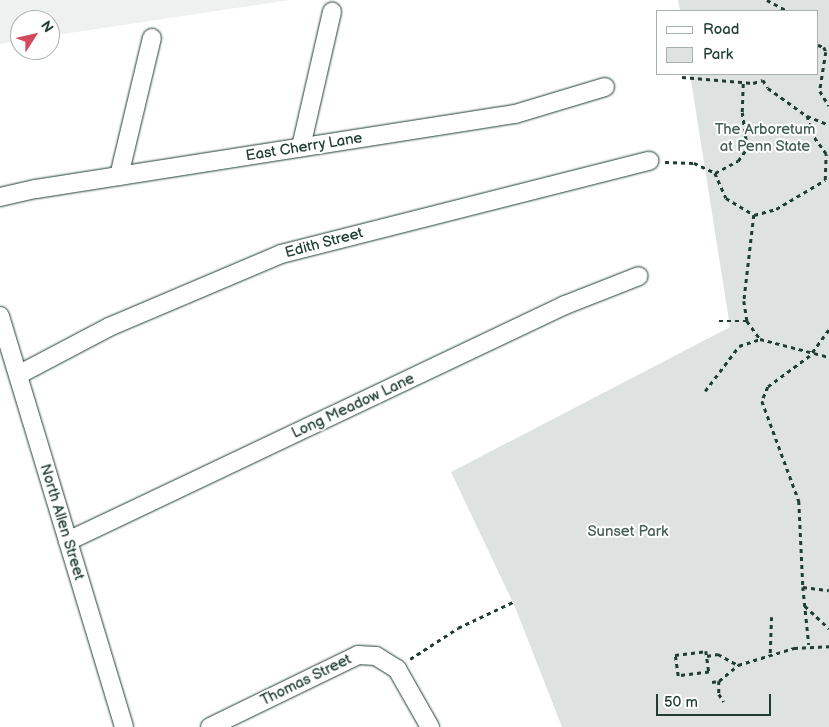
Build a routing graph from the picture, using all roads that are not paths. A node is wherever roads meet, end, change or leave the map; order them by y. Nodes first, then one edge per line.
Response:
1 (332, 12) dead end
2 (152, 38) dead end
3 (605, 87) dead end
4 (301, 147) junction
5 (648, 161) road end
6 (118, 176) junction
7 (0, 197) edge
8 (639, 276) dead end
9 (0, 316) edge
10 (18, 375) junction
11 (68, 541) junction
12 (124, 727) edge
13 (210, 727) edge
14 (430, 727) edge

1 - 4 street
2 - 6 street
3 - 4 street, East Cherry Lane
4 - 6 street, East Cherry Lane
5 - 10 street, Edith Street
6 - 7 street, East Cherry Lane
8 - 11 street, Long Meadow Lane
9 - 10 street, North Allen Street
10 - 11 street, North Allen Street
11 - 12 street, North Allen Street
13 - 14 street, Thomas Street

